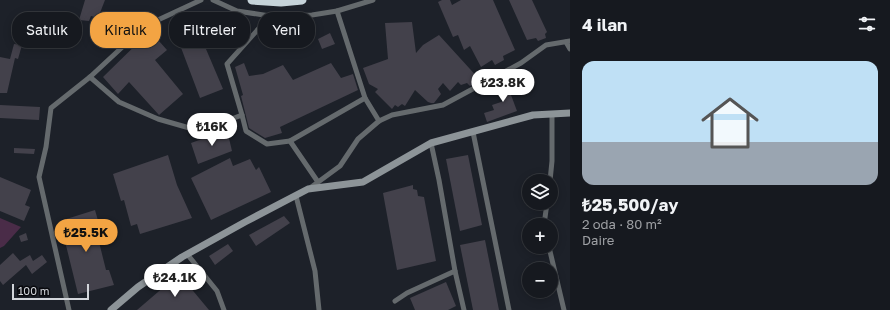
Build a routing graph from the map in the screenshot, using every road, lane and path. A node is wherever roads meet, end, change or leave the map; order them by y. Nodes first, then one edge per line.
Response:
1 (201, 0) edge
2 (213, 0) edge
3 (252, 0) edge
4 (302, 0) edge
5 (373, 0) edge
6 (337, 11) junction
7 (258, 14) edge
8 (315, 15) edge
9 (258, 29) edge
10 (568, 42) edge
11 (570, 49) edge
12 (90, 77) junction
13 (365, 98) junction
14 (570, 113) edge
15 (552, 114) junction
16 (242, 115) junction
17 (379, 121) junction
18 (473, 132) junction
19 (290, 141) junction
20 (431, 143) junction
21 (551, 174) edge
22 (318, 182) junction
23 (308, 190) junction
24 (296, 196) junction
25 (187, 254) junction
26 (551, 254) edge
27 (455, 271) junction
28 (395, 301) dead end
29 (69, 310) edge
30 (111, 310) edge
31 (224, 310) edge
32 (319, 310) edge
33 (464, 310) edge
34 (509, 310) edge
35 (564, 310) edge

1 - 12 street
2 - 7 street
3 - 4 highway
5 - 6 street
6 - 8 street
6 - 13 street
9 - 16 street
10 - 11 street
10 - 17 street
12 - 16 street
12 - 29 street
13 - 17 street
13 - 19 street
14 - 15 street
15 - 18 street
15 - 21 street
16 - 19 street
17 - 22 street
18 - 20 street
18 - 34 street
19 - 22 street
20 - 23 street
20 - 27 street
22 - 23 street
23 - 24 street
24 - 25 street
24 - 32 street
25 - 30 street
25 - 31 street
26 - 35 street
27 - 28 street
27 - 33 street

